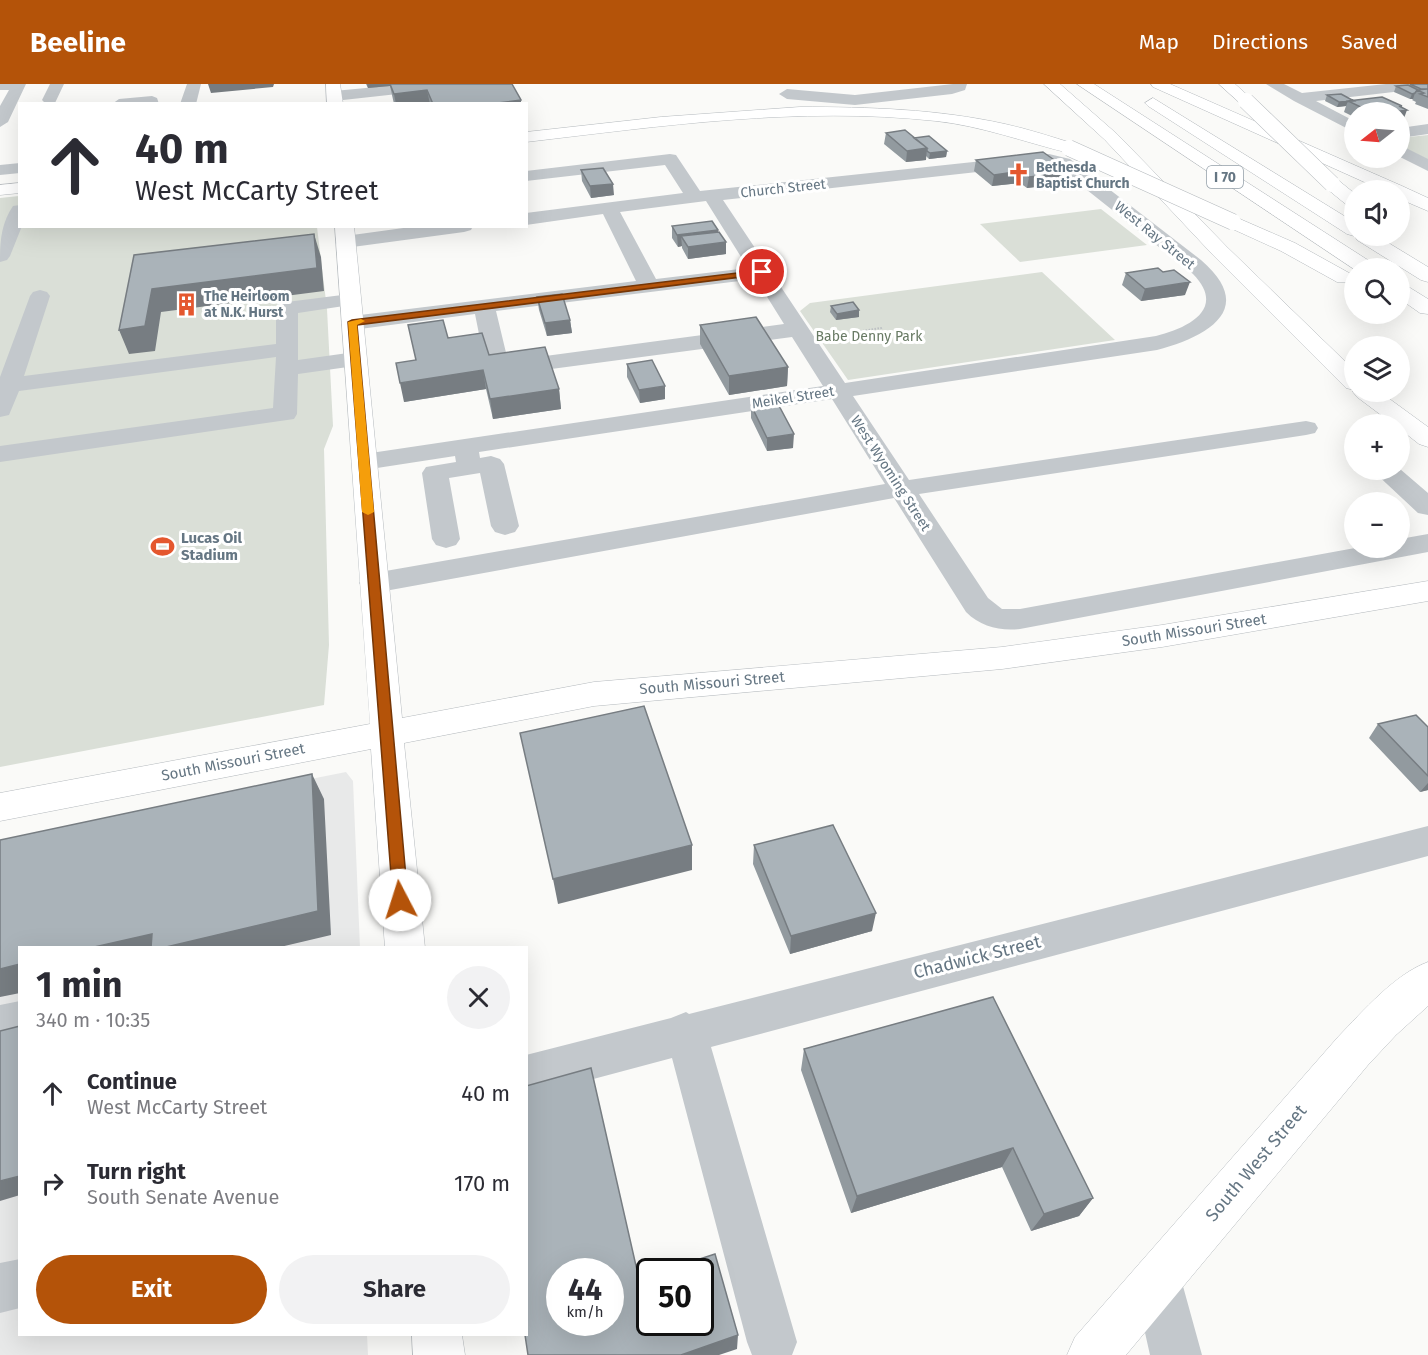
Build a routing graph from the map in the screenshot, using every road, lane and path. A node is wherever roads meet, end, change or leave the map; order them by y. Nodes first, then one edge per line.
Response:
1 (57, 84) edge
2 (194, 84) edge
3 (452, 84) edge
4 (1051, 84) edge
5 (1084, 84) edge
6 (1158, 84) edge
7 (1226, 84) edge
8 (1273, 84) edge
9 (1428, 84) edge
10 (960, 85) edge
11 (0, 86) edge
12 (334, 94) edge
13 (787, 94) dead end
14 (1142, 96) dead end
15 (1299, 98) junction
16 (49, 102) edge
17 (189, 102) edge
18 (8, 116) edge
19 (1344, 122) edge
20 (1428, 129) edge
21 (1410, 132) edge
22 (528, 137) edge
23 (1410, 156) edge
24 (1040, 159) joint
25 (1428, 166) edge
26 (18, 168) edge
27 (0, 170) edge
28 (528, 176) edge
29 (1373, 180) edge
30 (18, 188) edge
31 (0, 190) edge
32 (1344, 194) edge
33 (704, 196) junction
34 (1410, 197) edge
35 (1428, 205) edge
36 (609, 208) junction
37 (18, 215) edge
38 (528, 219) edge
39 (1344, 224) edge
40 (434, 228) edge
41 (345, 234) edge
42 (1380, 246) edge
43 (0, 256) edge
44 (1352, 258) edge
45 (762, 272) junction
46 (1428, 276) edge
47 (1344, 278) edge
48 (649, 286) junction
49 (1410, 296) edge
50 (40, 297) dead end
51 (484, 306) junction
52 (1428, 308) edge
53 (351, 311) junction
54 (1214, 312) joint
55 (1410, 317) edge
56 (799, 329) junction
57 (1428, 329) edge
58 (839, 335) dead end
59 (870, 339) dead end
60 (287, 359) junction
61 (355, 359) junction
62 (1344, 373) edge
63 (8, 385) junction
64 (838, 391) junction
65 (1378, 402) edge
66 (0, 410) edge
67 (1306, 428) dead end
68 (1428, 439) edge
69 (0, 454) edge
70 (468, 457) junction
71 (364, 462) junction
72 (1397, 480) edge
73 (902, 489) junction
74 (1428, 507) edge
75 (505, 526) dead end
76 (446, 539) dead end
77 (1428, 543) edge
78 (374, 583) junction
79 (1428, 591) edge
80 (387, 733) junction
81 (0, 807) edge
82 (1428, 841) edge
83 (405, 946) edge
84 (1428, 980) edge
85 (18, 1020) edge
86 (0, 1025) edge
87 (686, 1032) junction
88 (528, 1075) edge
89 (1157, 1279) junction
90 (18, 1284) edge
91 (0, 1288) edge
92 (437, 1336) edge
93 (772, 1342) dead end
94 (439, 1355) edge
95 (1094, 1355) edge
96 (1176, 1355) edge

1 - 16 street
2 - 17 street
3 - 12 street
4 - 62 main road
5 - 44 main road, I 70
6 - 29 main road
7 - 32 main road, bridge
8 - 15 street
9 - 15 street
10 - 13 street
11 - 18 street
14 - 39 main road, I 70
15 - 19 street
20 - 21 street
22 - 47 main road, bridge
23 - 25 street
24 - 33 street, Church Street
24 - 54 street, West Ray Street
26 - 27 street
28 - 33 street, West Wyoming Street
30 - 31 main road
33 - 36 street, Church Street
33 - 45 street, West Wyoming Street
34 - 35 main road
36 - 38 street, Church Street
36 - 48 street
37 - 43 street
40 - 41 street
41 - 53 main road
42 - 46 main road
45 - 48 street
45 - 56 street, West Wyoming Street
48 - 51 street
49 - 52 main road
50 - 63 street
51 - 53 street
51 - 56 street
53 - 60 street
53 - 61 main road
54 - 64 street, Meikel Street
55 - 57 main road
56 - 64 street, West Wyoming Street
58 - 59 path
60 - 61 street
60 - 63 street
60 - 69 street
61 - 71 main road
63 - 66 street
64 - 70 street, Meikel Street
64 - 73 street, West Wyoming Street
65 - 68 main road
67 - 73 street
70 - 71 street, Meikel Street
70 - 75 street
70 - 76 street
71 - 78 main road
72 - 74 street
73 - 77 street, West Wyoming Street
73 - 78 street
78 - 80 main road
79 - 80 main road, South Missouri Street
80 - 81 main road, South Missouri Street
80 - 83 main road
82 - 87 street, Chadwick Street
84 - 89 main road, South West Street
85 - 86 street
87 - 88 street, Chadwick Street
87 - 93 street
89 - 95 main road, South West Street
89 - 96 street
90 - 91 street
92 - 94 main road

